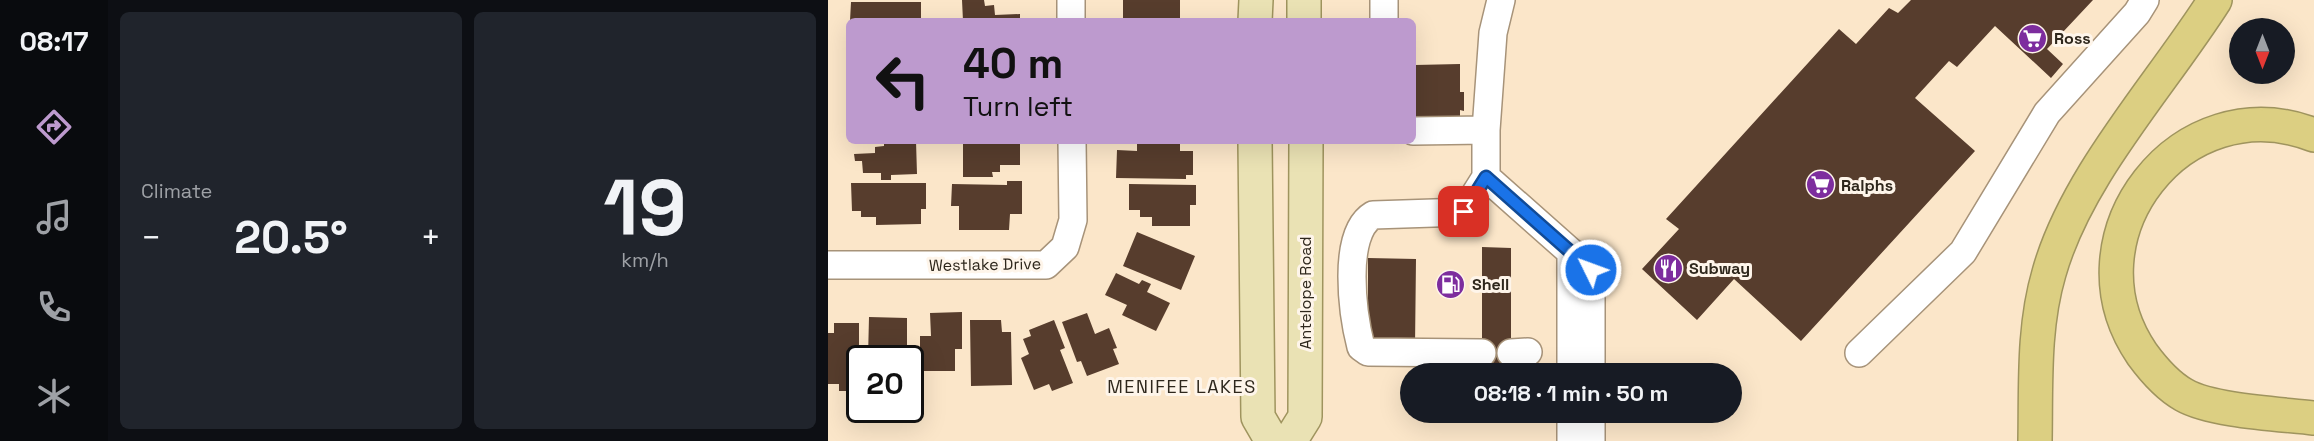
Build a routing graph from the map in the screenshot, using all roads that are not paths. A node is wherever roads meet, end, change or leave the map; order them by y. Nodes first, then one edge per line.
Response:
1 (1071, 0) edge
2 (1256, 0) edge
3 (1304, 0) edge
4 (1384, 0) edge
5 (1501, 0) edge
6 (2145, 0) edge
7 (2215, 0) edge
8 (1071, 18) edge
9 (1256, 18) edge
10 (1304, 18) edge
11 (1384, 18) edge
12 (1486, 130) junction
13 (1416, 131) edge
14 (2314, 135) edge
15 (1072, 144) edge
16 (1256, 144) edge
17 (1306, 144) edge
18 (1486, 177) junction
19 (1571, 252) junction
20 (828, 265) edge
21 (1482, 353) dead end
22 (1859, 353) dead end
23 (1571, 363) edge
24 (1591, 363) edge
25 (2314, 418) edge
26 (1571, 423) edge
27 (1591, 423) edge
28 (1272, 441) edge
29 (1290, 441) edge
30 (1570, 441) edge
31 (1591, 441) edge
32 (2035, 441) edge

1 - 8 street
2 - 9 main road
3 - 10 main road
4 - 11 street
5 - 12 street
6 - 22 street
7 - 32 highway
12 - 13 street
12 - 18 street
14 - 25 highway
15 - 20 street, Westlake Drive
16 - 28 main road
17 - 29 main road, Antelope Road
18 - 19 street
18 - 21 street
19 - 23 street
19 - 24 street
26 - 30 street
27 - 31 street

